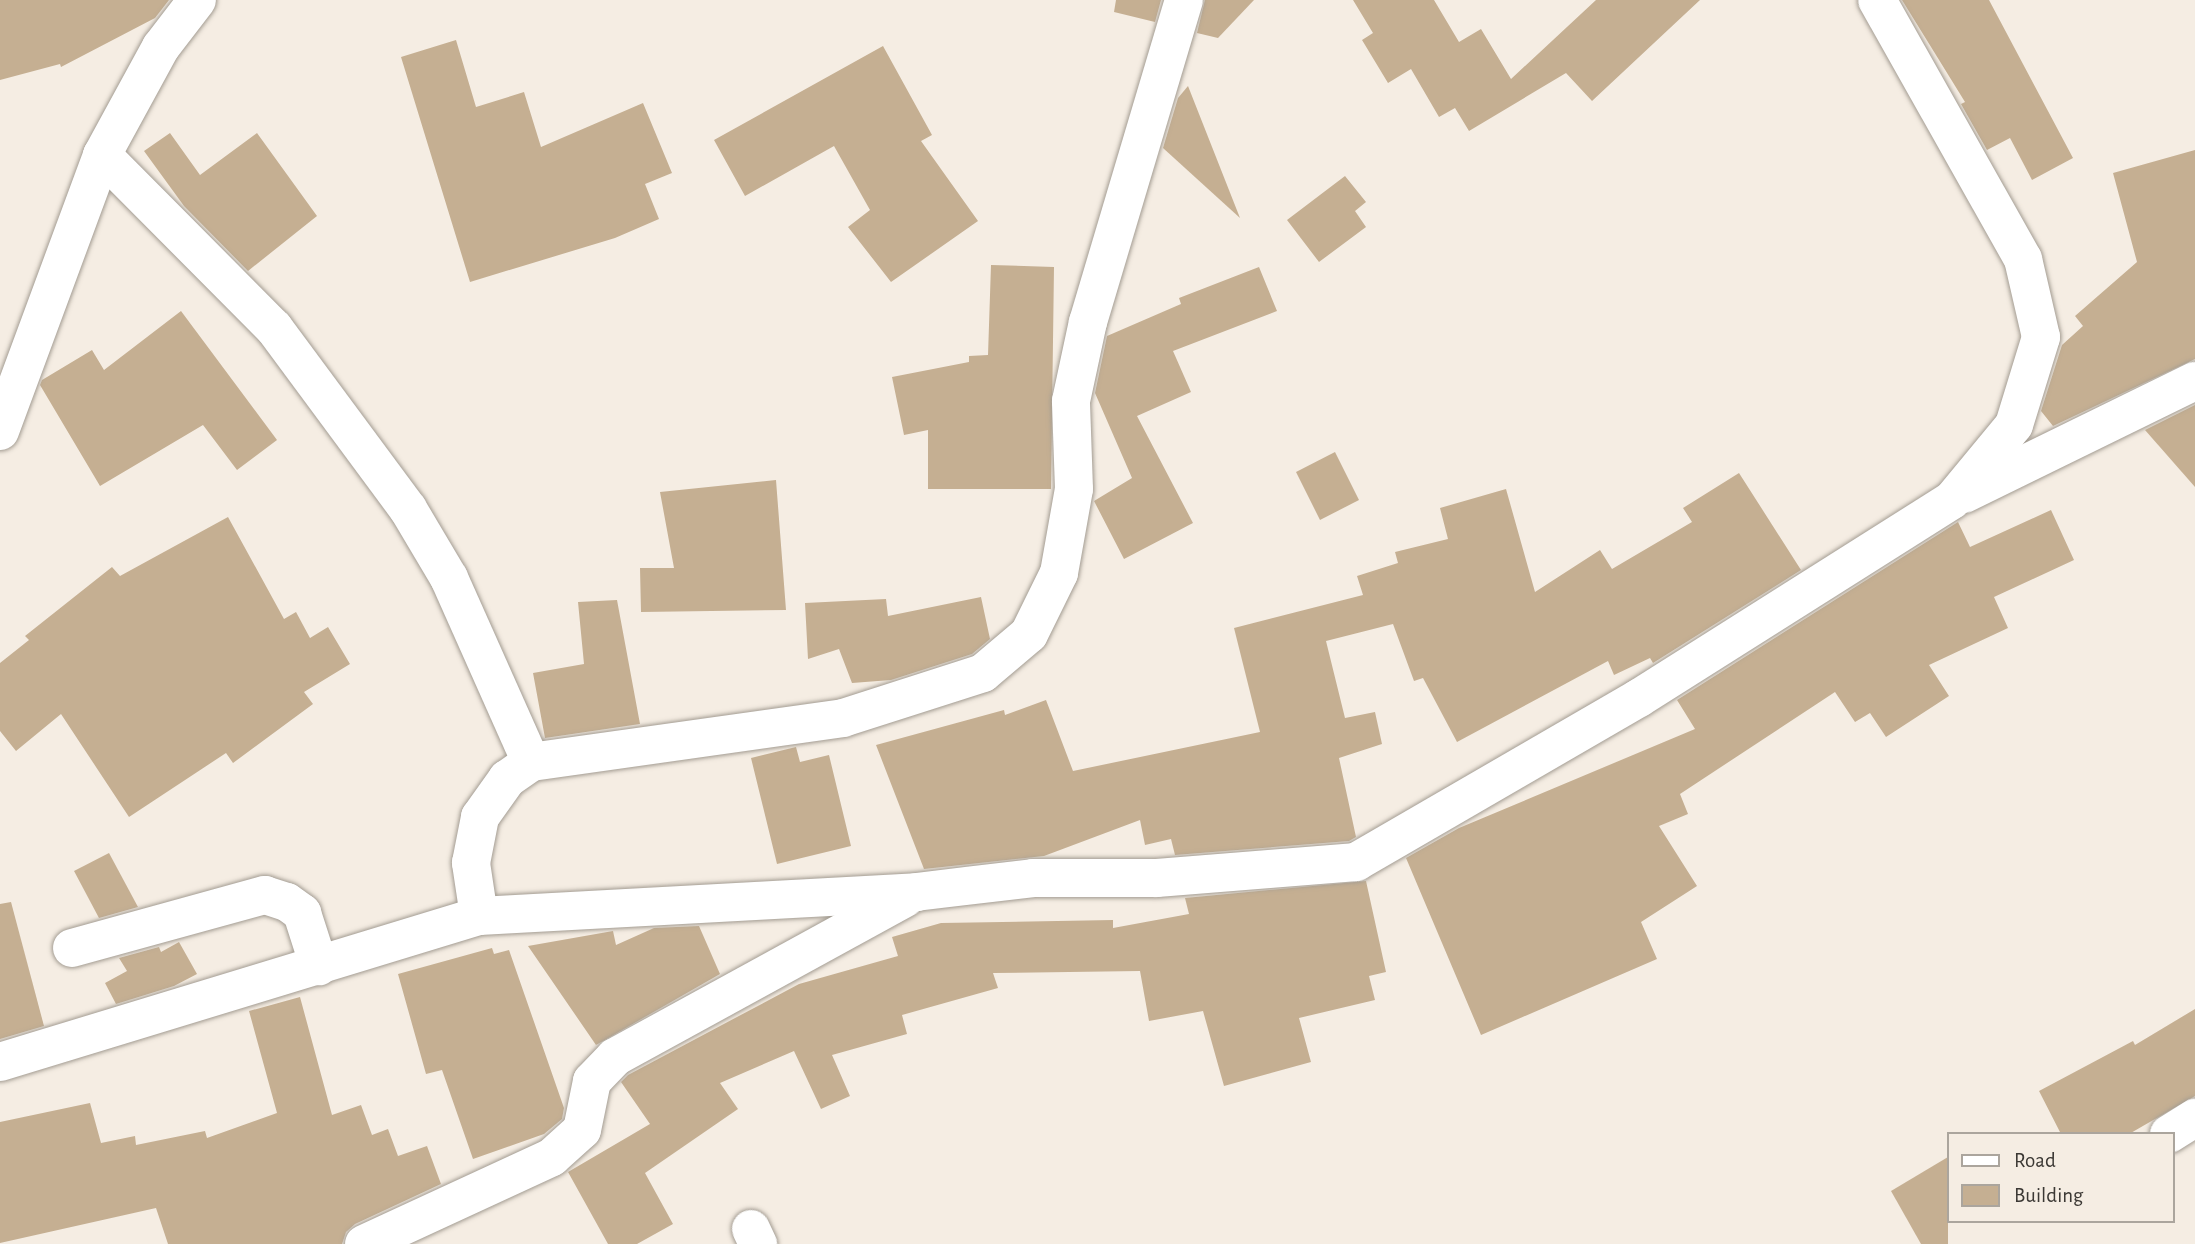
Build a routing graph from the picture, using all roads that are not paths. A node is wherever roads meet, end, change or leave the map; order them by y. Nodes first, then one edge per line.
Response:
1 (197, 0) edge
2 (1184, 0) edge
3 (1877, 0) edge
4 (102, 155) junction
5 (2195, 381) edge
6 (0, 431) edge
7 (1952, 500) junction
8 (531, 762) junction
9 (916, 892) junction
10 (479, 916) junction
11 (72, 948) dead end
12 (319, 966) junction
13 (0, 1062) edge
14 (2195, 1118) edge
15 (2172, 1132) edge
16 (364, 1244) edge

1 - 4 street
2 - 8 street
3 - 7 street
4 - 6 street
4 - 8 street
5 - 7 street
7 - 9 street
8 - 10 street
9 - 10 street
9 - 16 street
10 - 12 street
11 - 12 street
12 - 13 street
14 - 15 street

